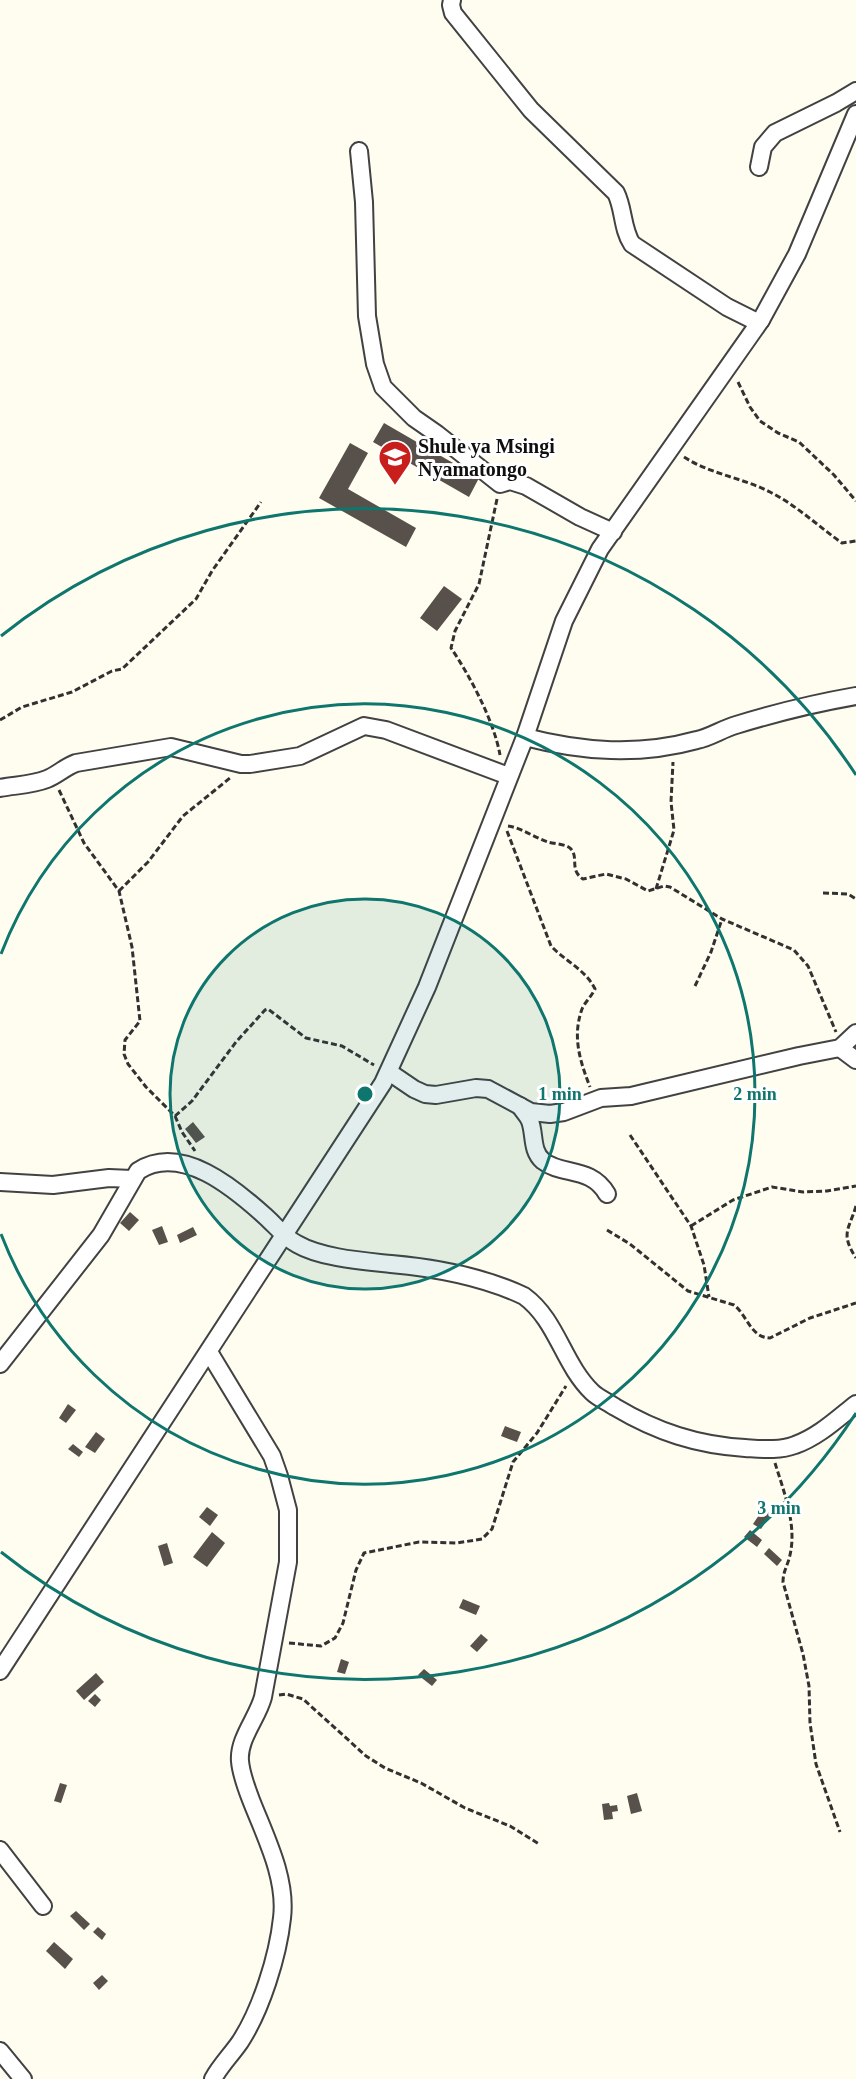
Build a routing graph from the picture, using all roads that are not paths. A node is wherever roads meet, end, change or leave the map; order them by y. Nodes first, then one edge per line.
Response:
1 (452, 0) edge
2 (856, 91) edge
3 (856, 114) edge
4 (359, 151) dead end
5 (849, 151) edge
6 (759, 167) dead end
7 (761, 320) junction
8 (613, 532) junction
9 (856, 696) edge
10 (525, 737) junction
11 (507, 774) junction
12 (0, 788) edge
13 (856, 1033) edge
14 (840, 1048) junction
15 (856, 1060) edge
16 (389, 1072) junction
17 (520, 1106) junction
18 (132, 1179) junction
19 (0, 1182) edge
20 (607, 1194) dead end
21 (285, 1236) junction
22 (209, 1352) junction
23 (0, 1364) edge
24 (856, 1404) edge
25 (0, 1671) edge
26 (0, 1850) edge
27 (43, 1906) dead end
28 (0, 2051) edge
29 (22, 2079) edge
30 (213, 2079) edge

1 - 7 street
2 - 6 street
3 - 5 street
4 - 8 street
5 - 7 street
7 - 8 street
8 - 10 street
9 - 10 street
10 - 11 street
11 - 12 street
11 - 16 street
13 - 14 street
14 - 15 street
14 - 17 street
16 - 17 street
16 - 21 street
17 - 20 street
18 - 19 street
18 - 21 street
18 - 23 street
21 - 22 street
21 - 24 street
22 - 25 street
22 - 30 street
26 - 27 street
28 - 29 street

